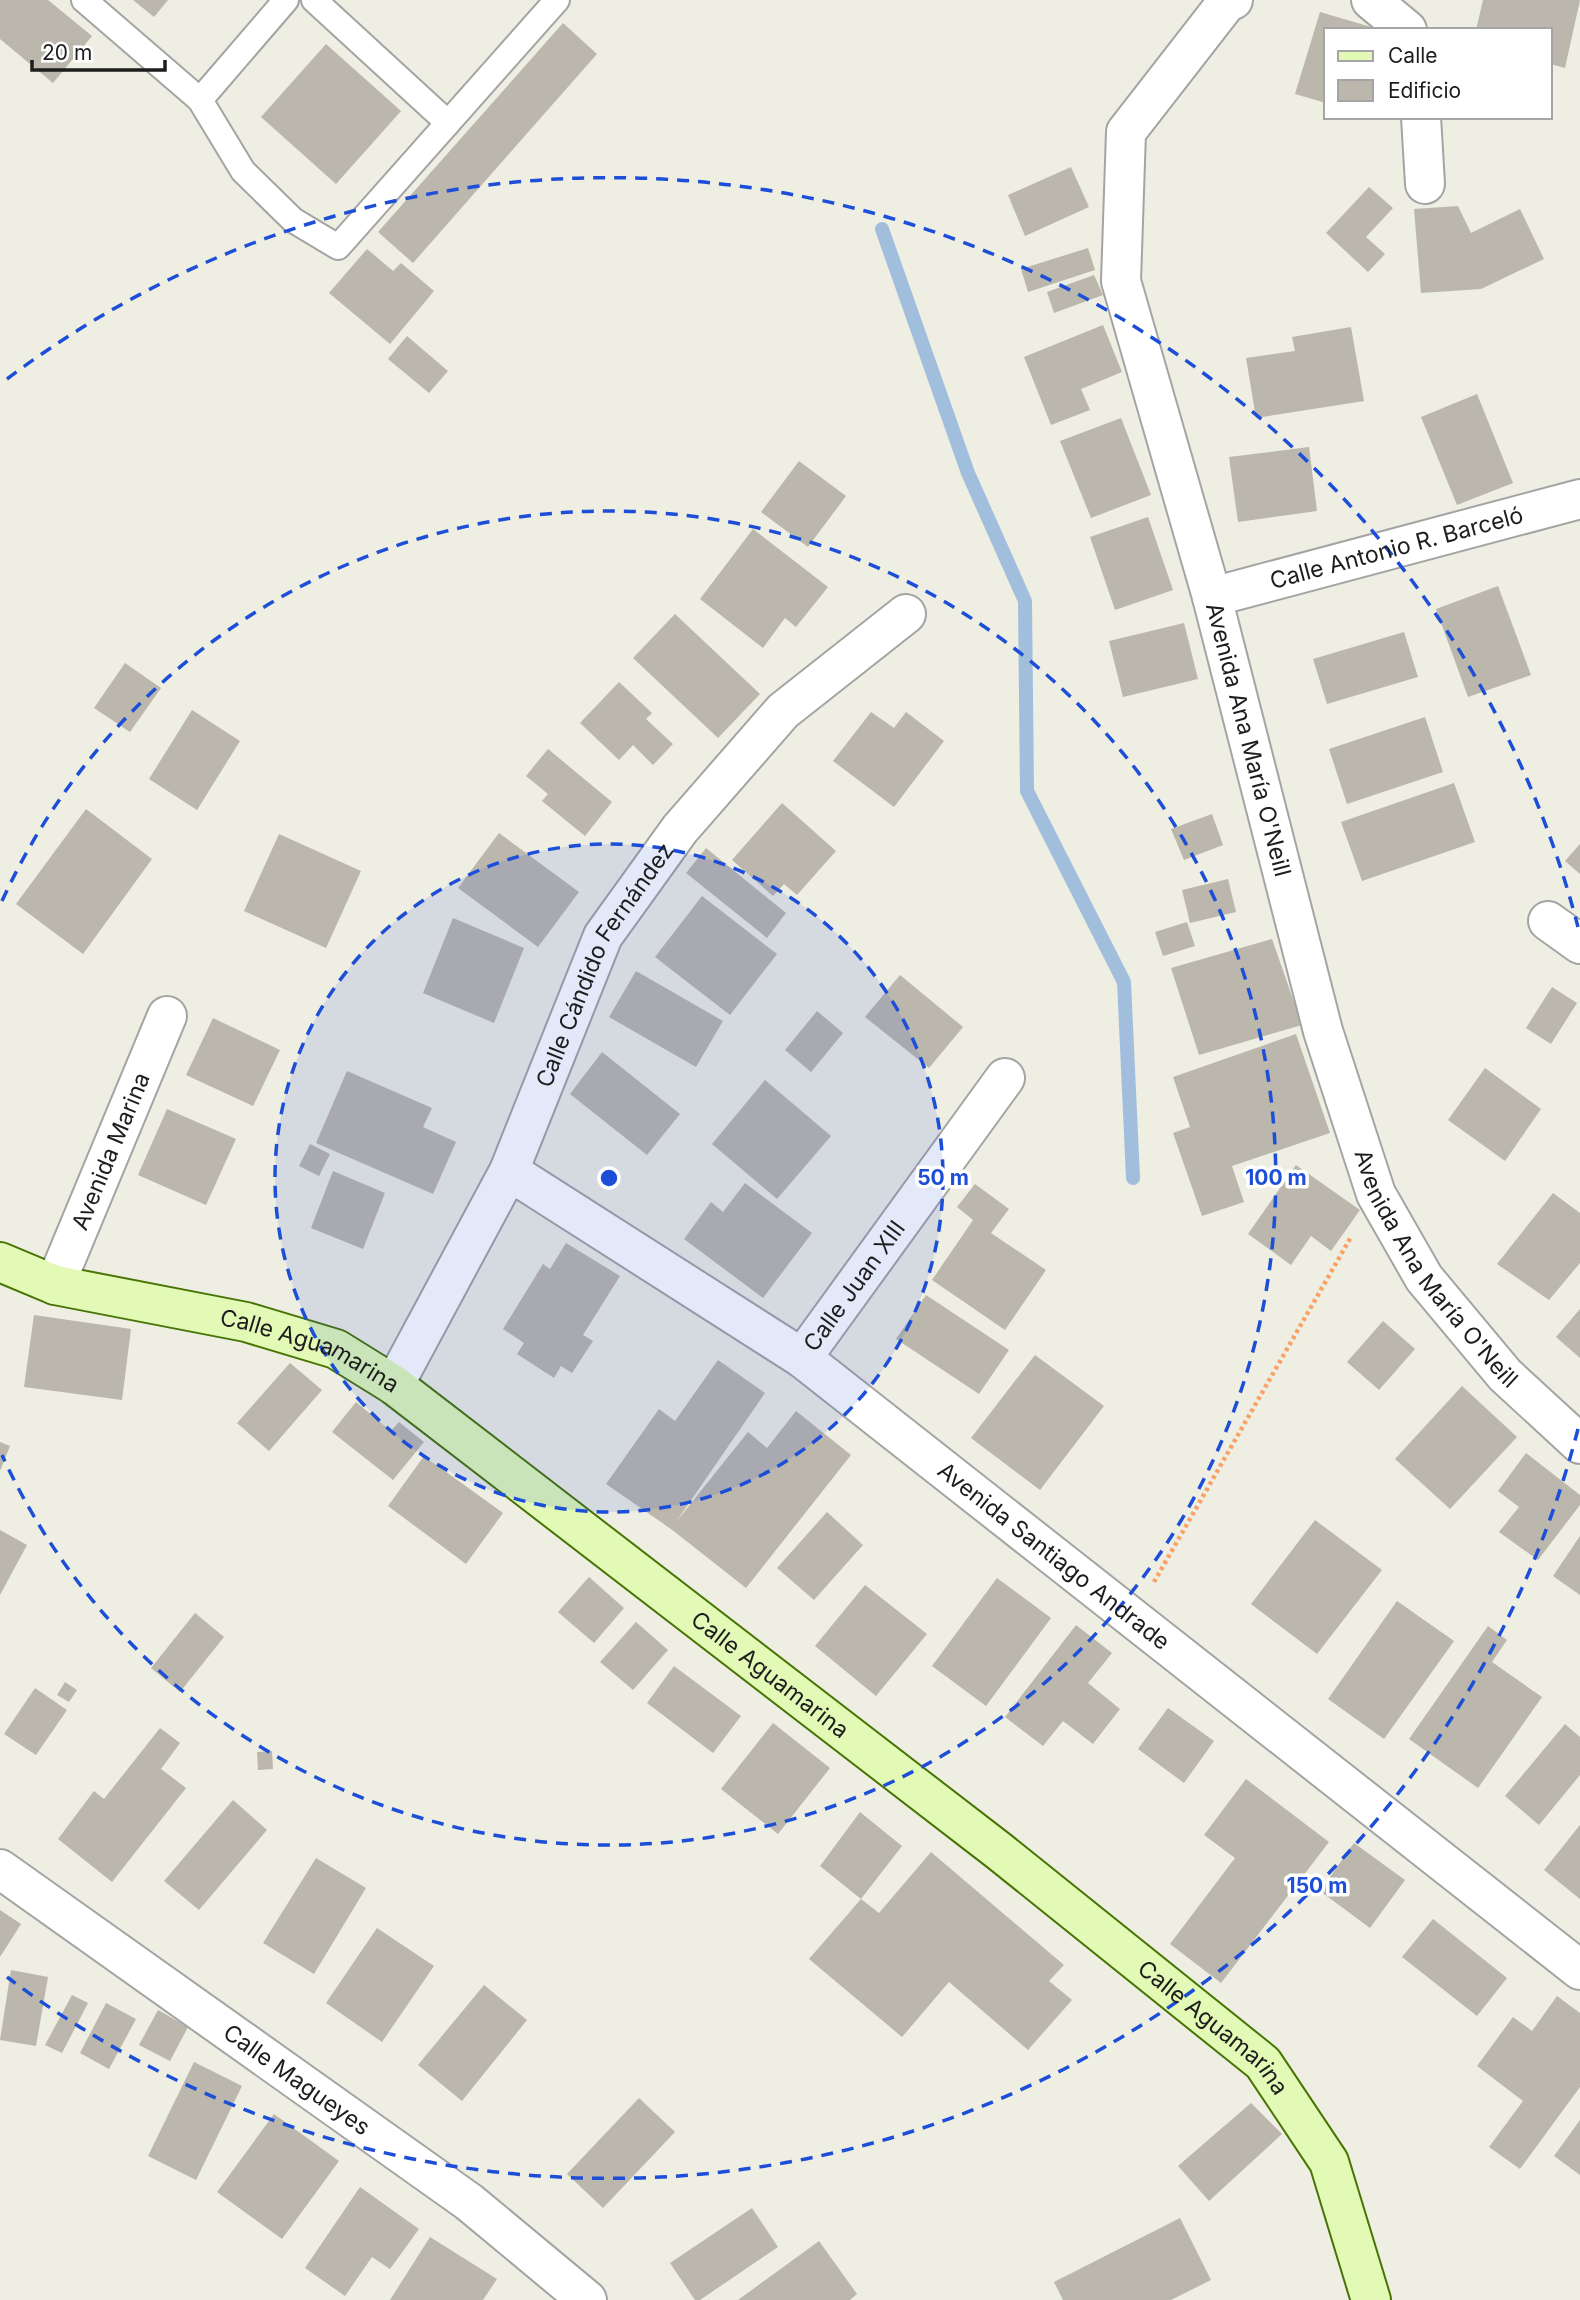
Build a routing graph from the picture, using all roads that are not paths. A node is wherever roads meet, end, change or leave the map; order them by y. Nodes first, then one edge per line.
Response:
1 (84, 0) edge
2 (286, 0) edge
3 (314, 0) edge
4 (557, 0) edge
5 (1233, 0) edge
6 (1371, 0) edge
7 (1405, 28) edge
8 (200, 100) junction
9 (1421, 119) edge
10 (448, 123) junction
11 (1426, 184) dead end
12 (1580, 499) edge
13 (1212, 597) junction
14 (906, 614) dead end
15 (1548, 921) dead end
16 (1580, 944) edge
17 (167, 1016) dead end
18 (1005, 1078) dead end
19 (509, 1171) junction
20 (0, 1262) edge
21 (55, 1285) junction
22 (802, 1358) junction
23 (394, 1385) junction
24 (1580, 1444) edge
25 (0, 1869) edge
26 (1580, 1970) edge
27 (587, 2300) edge
28 (1371, 2300) edge

1 - 8 lane
2 - 8 lane
3 - 10 lane
4 - 10 lane
5 - 13 street, Avenida Ana María O'Neill
6 - 7 street
8 - 10 lane
9 - 11 street
12 - 13 street, Calle Antonio R. Barceló
13 - 24 street, Avenida Ana María O'Neill
14 - 19 street, Calle Cándido Fernández
15 - 16 street
17 - 21 street, Avenida Marina
18 - 22 street, Calle Juan XIII
19 - 22 street, Avenida Santiago Andrade
19 - 23 street, Calle Cándido Fernández
20 - 21 street, Calle Aguamarina
21 - 23 street, Calle Aguamarina
22 - 26 street, Avenida Santiago Andrade
23 - 28 street, Calle Aguamarina
25 - 27 street, Calle Magueyes

